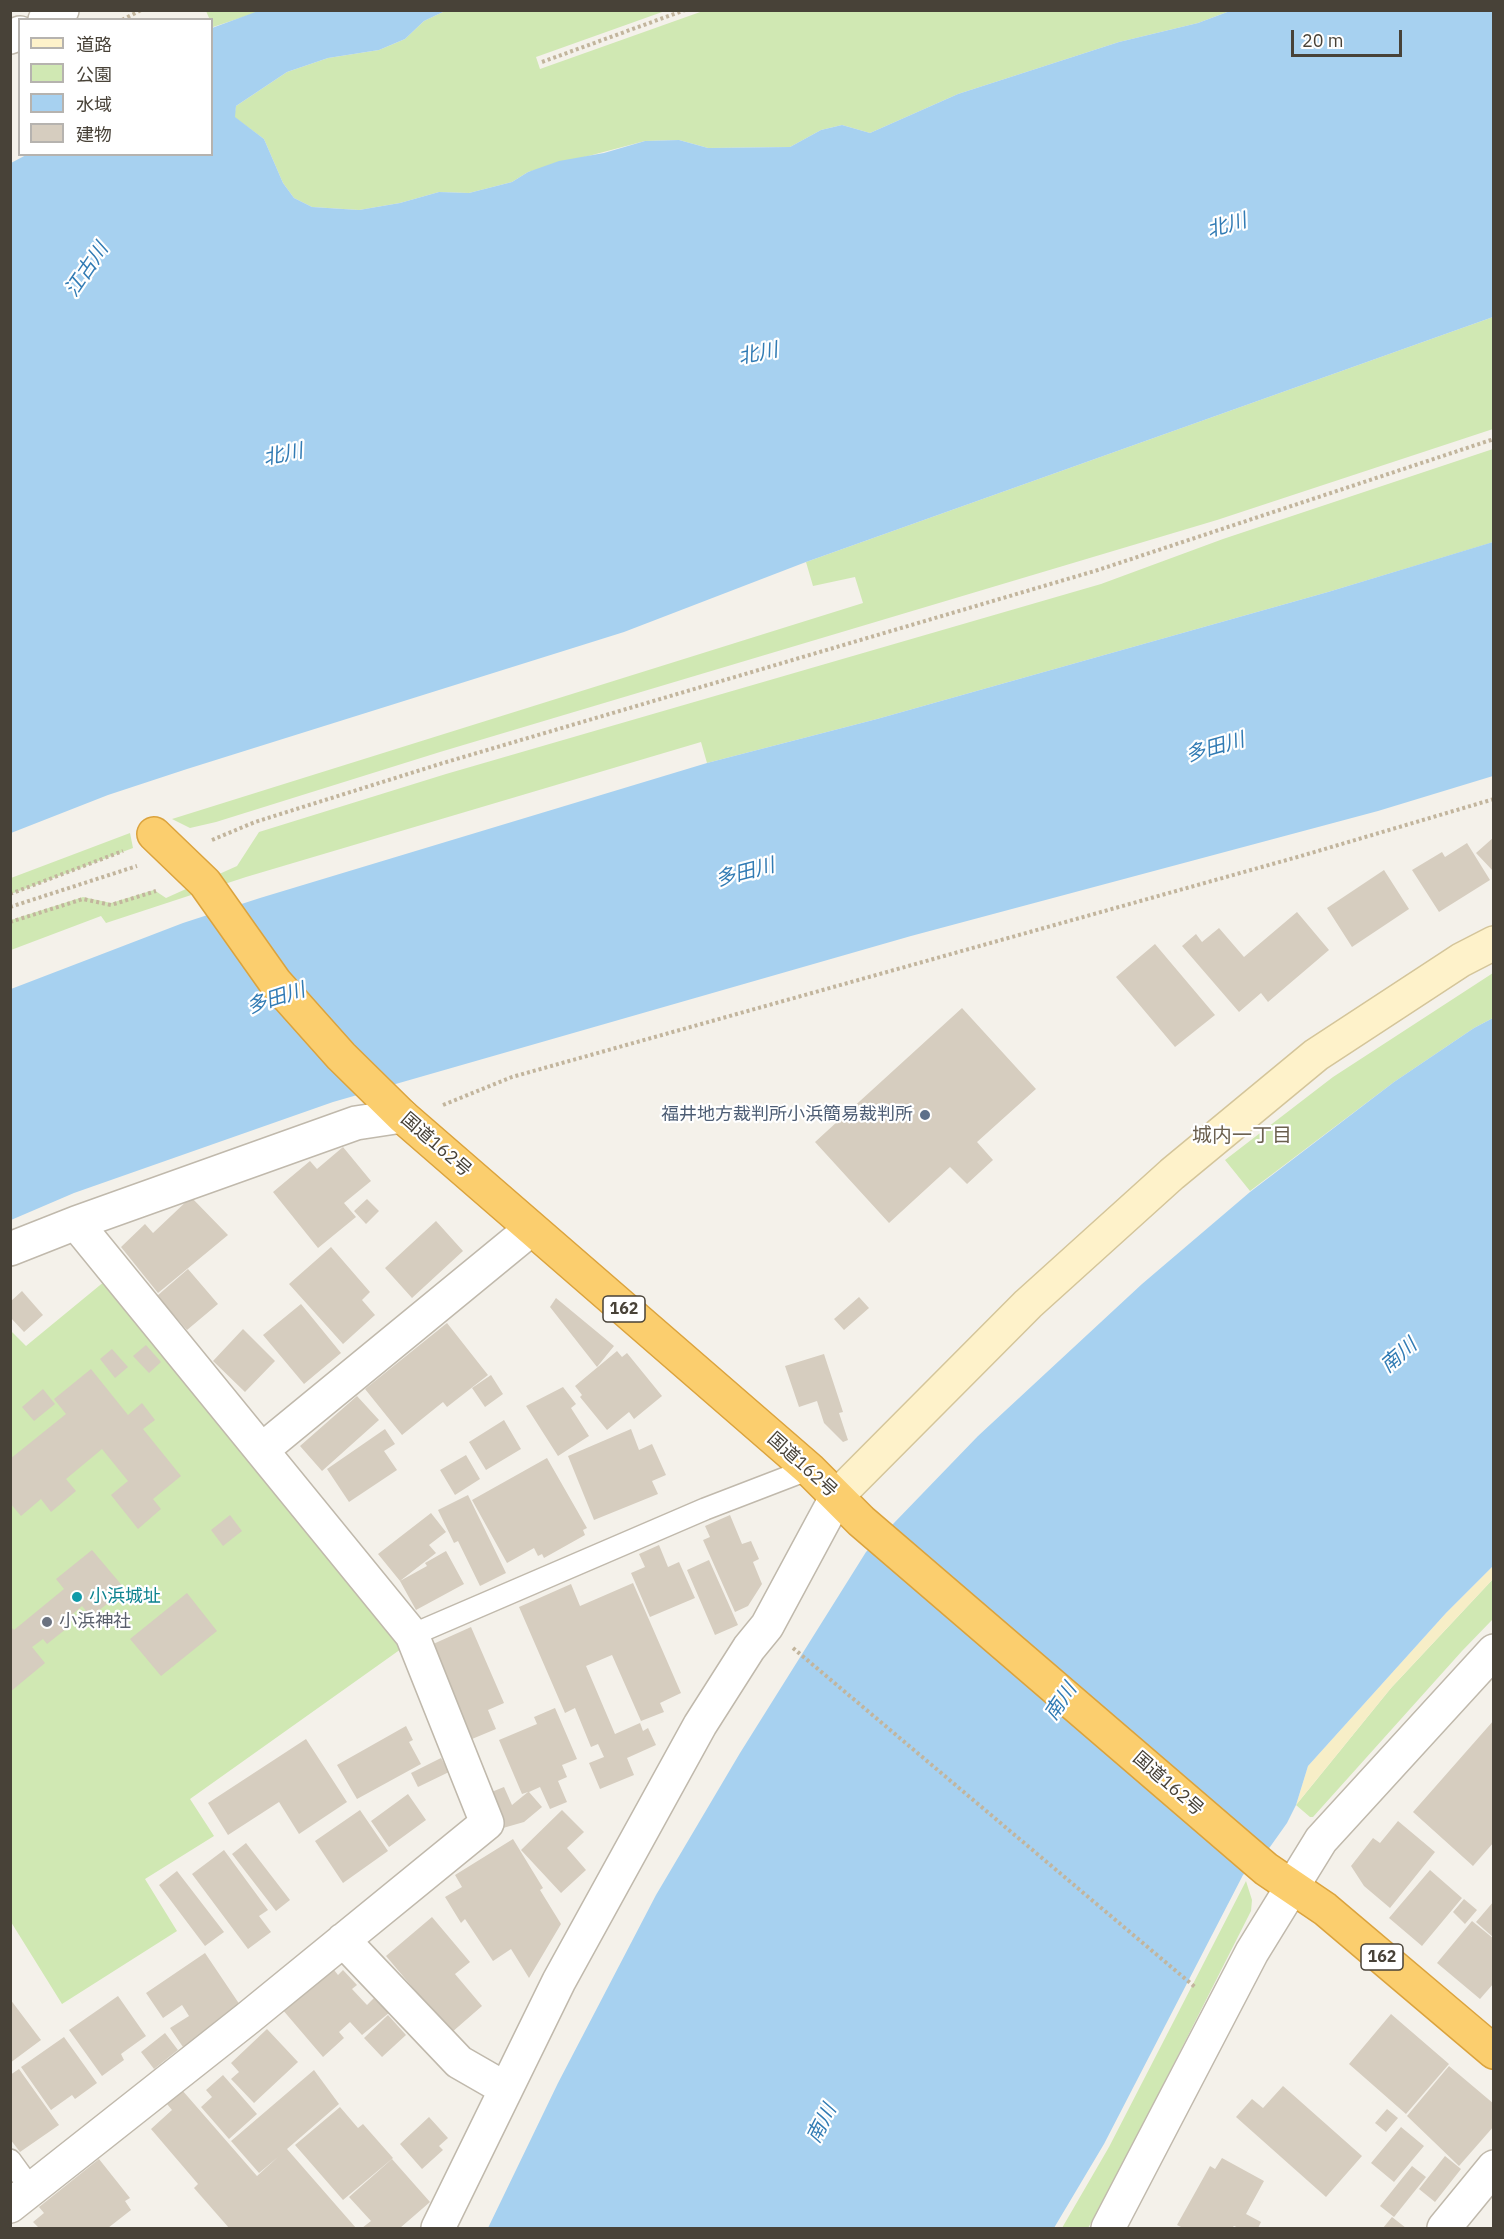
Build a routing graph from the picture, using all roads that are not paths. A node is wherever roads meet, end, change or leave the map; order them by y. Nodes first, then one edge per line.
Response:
1 (62, 10) edge
2 (48, 18) edge
3 (154, 846) road end
4 (1494, 943) edge
5 (394, 1108) junction
6 (76, 1222) junction
7 (531, 1229) junction
8 (10, 1249) edge
9 (263, 1449) junction
10 (809, 1470) junction
11 (837, 1496) junction
12 (412, 1635) junction
13 (1494, 1651) edge
14 (1279, 1877) junction
15 (343, 1940) junction
16 (1494, 2052) edge
17 (506, 2089) junction
18 (10, 2160) edge
19 (1494, 2167) edge
20 (21, 2198) edge
21 (438, 2229) edge
22 (1108, 2229) edge
23 (1444, 2229) edge

1 - 2 street
3 - 5 highway, 国道162号 / 162
4 - 11 street
5 - 6 street
5 - 7 highway, 国道162号 / 162
6 - 8 street
6 - 9 street
7 - 9 street
7 - 10 highway, 国道162号 / 162
9 - 12 street
10 - 11 highway, 国道162号 / 162
10 - 12 lane
11 - 14 highway, 国道162号 / 162
11 - 17 street
12 - 15 street
13 - 14 street
14 - 16 highway, 国道162号 / 162
14 - 22 street
15 - 17 street
15 - 20 street
17 - 21 street
18 - 20 lane
19 - 23 street

